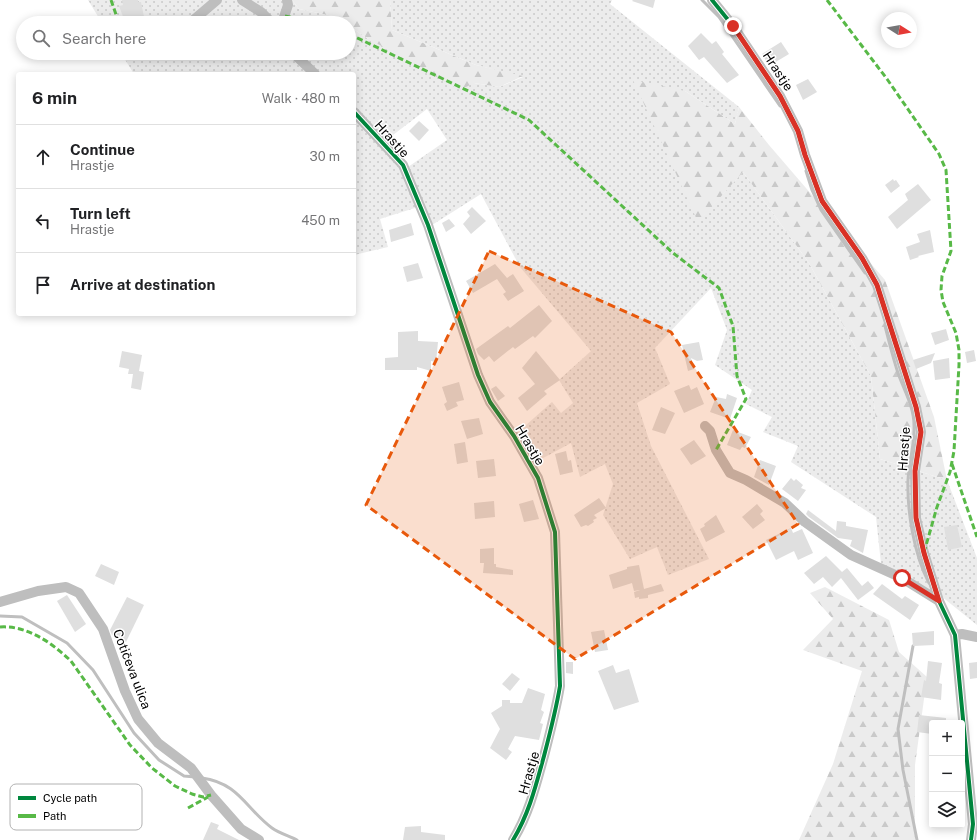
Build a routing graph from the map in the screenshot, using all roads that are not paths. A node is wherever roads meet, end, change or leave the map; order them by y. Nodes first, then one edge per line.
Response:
1 (217, 0) edge
2 (242, 0) edge
3 (287, 0) edge
4 (712, 0) edge
5 (198, 16) edge
6 (264, 16) edge
7 (284, 16) edge
8 (300, 60) edge
9 (313, 72) edge
10 (356, 114) edge
11 (704, 426) dead end
12 (939, 601) junction
13 (0, 602) edge
14 (955, 635) junction
15 (977, 637) edge
16 (259, 840) edge
17 (513, 840) edge
18 (971, 840) edge

1 - 5 street
2 - 6 street
3 - 7 street
4 - 12 street, Hrastje
8 - 9 street
10 - 17 street, Hrastje
11 - 12 street
12 - 14 street, Hrastje
13 - 16 street, Cotičeva ulica
14 - 15 street
14 - 18 street, Hrastje

